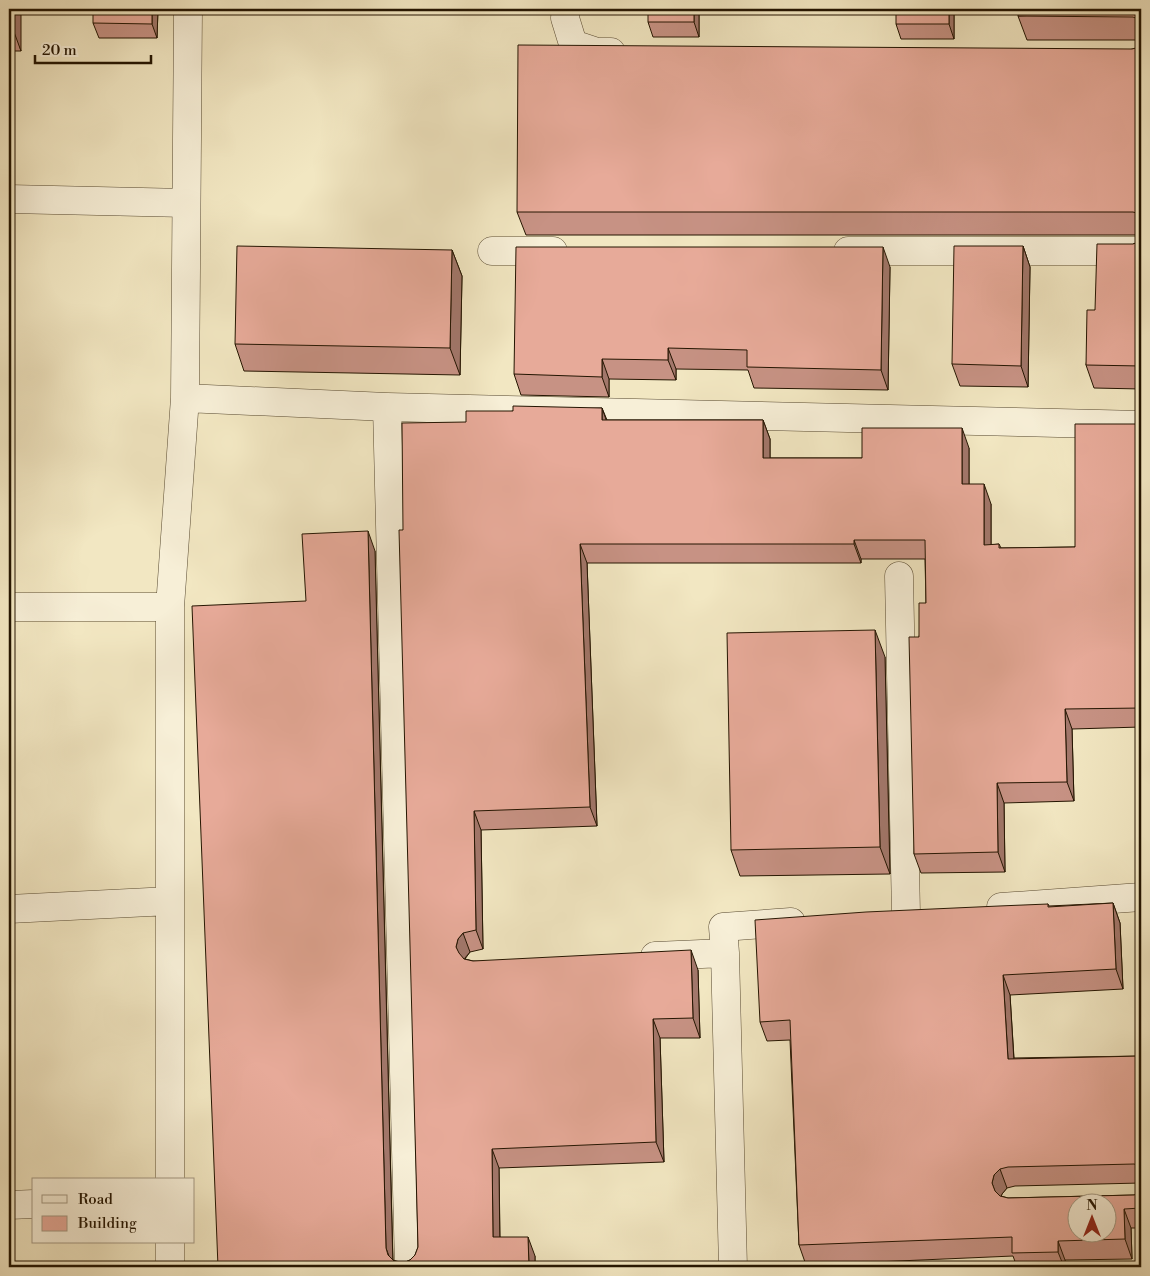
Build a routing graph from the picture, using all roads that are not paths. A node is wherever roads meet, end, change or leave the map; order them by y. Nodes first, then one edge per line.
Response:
1 (188, 9) edge
2 (566, 9) edge
3 (636, 52) edge
4 (9, 199) edge
5 (186, 203) junction
6 (492, 251) dead end
7 (582, 251) edge
8 (822, 251) edge
9 (1141, 251) edge
10 (185, 398) junction
11 (387, 407) junction
12 (1141, 425) edge
13 (900, 576) dead end
14 (9, 607) edge
15 (170, 607) junction
16 (1141, 897) edge
17 (170, 901) junction
18 (9, 909) edge
19 (975, 909) edge
20 (878, 916) edge
21 (820, 920) edge
22 (725, 953) junction
23 (627, 958) edge
24 (170, 1178) edge
25 (32, 1204) edge
26 (9, 1205) edge
27 (170, 1244) edge
28 (170, 1267) edge
29 (409, 1267) edge
30 (733, 1267) edge

1 - 5 street
2 - 3 street
4 - 5 street
5 - 10 street
6 - 7 street
8 - 9 street
10 - 11 street
10 - 15 street
11 - 12 street
11 - 29 street
13 - 20 street
14 - 15 street
15 - 17 street
16 - 19 street
17 - 18 street
17 - 24 street
21 - 22 street
22 - 23 street
22 - 30 street
25 - 26 street
27 - 28 street

